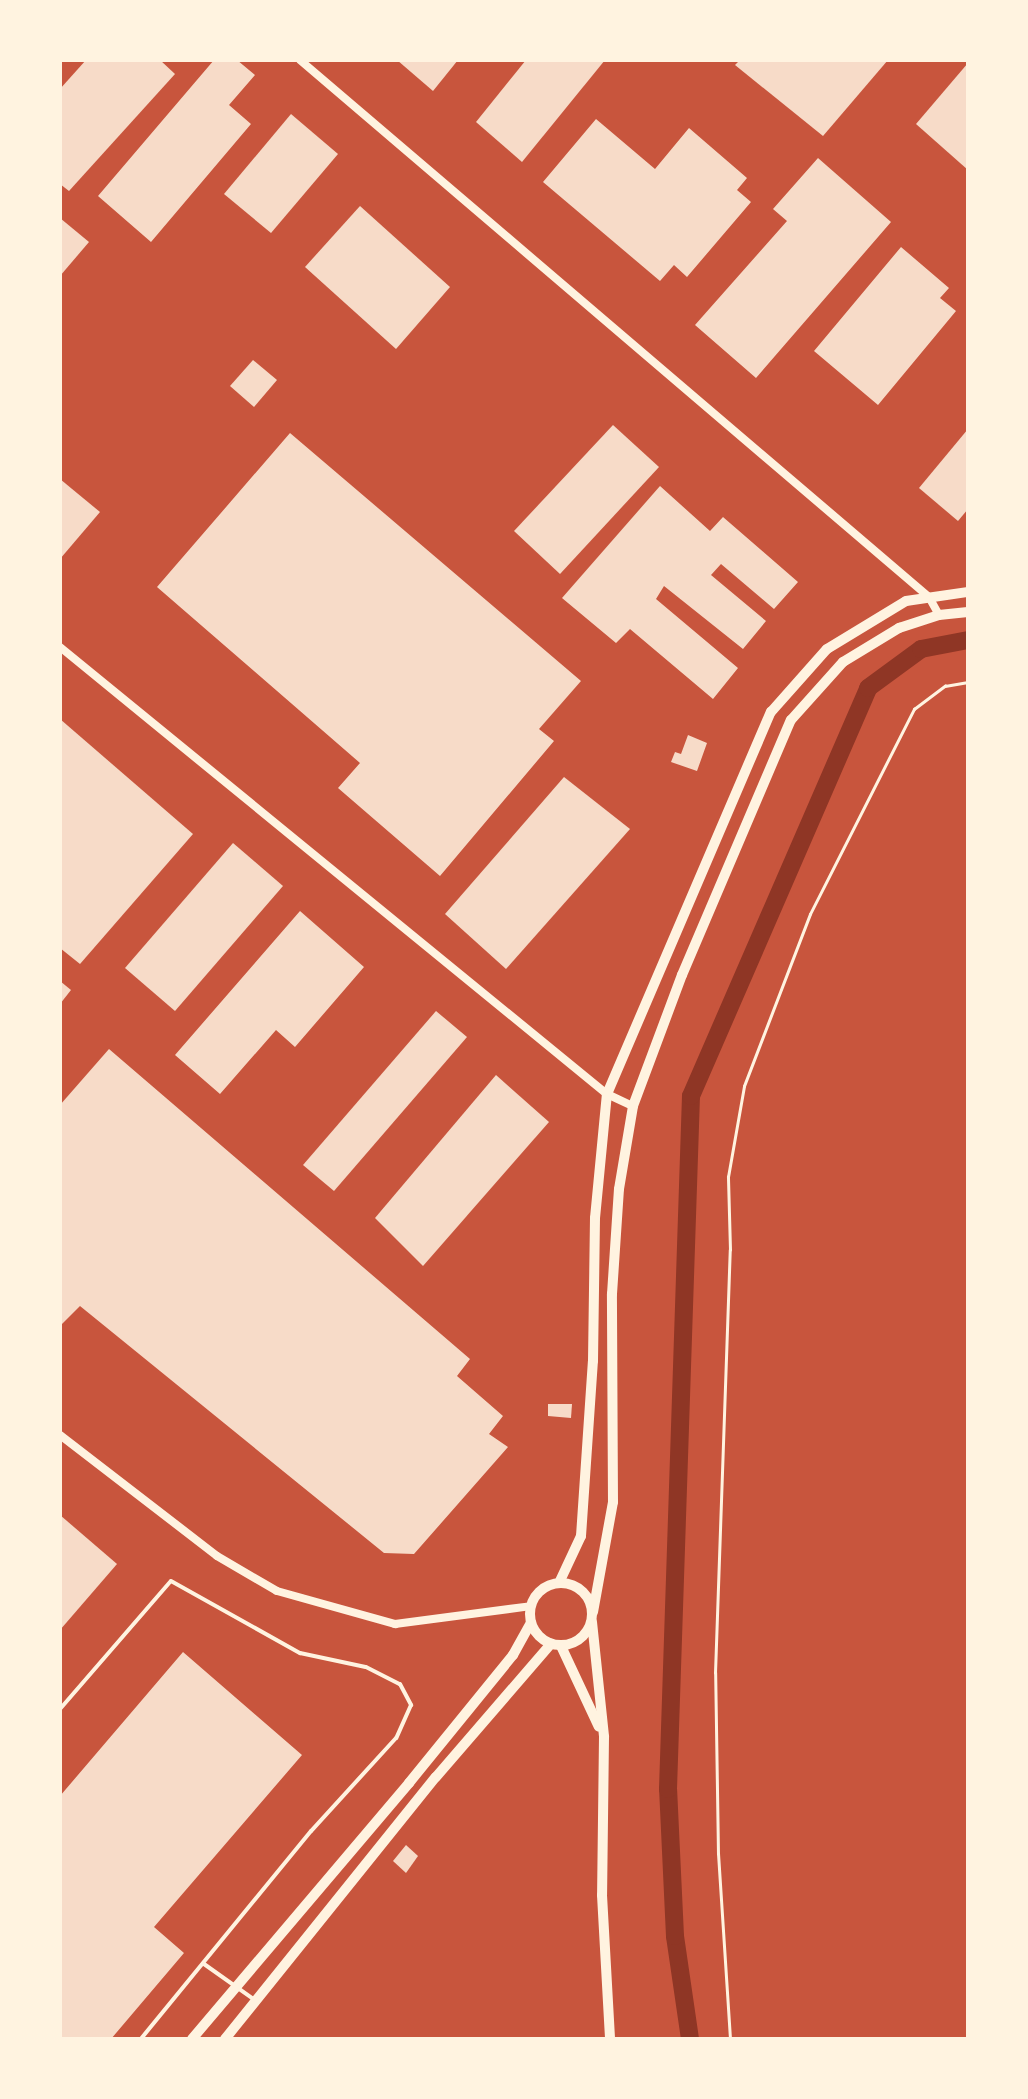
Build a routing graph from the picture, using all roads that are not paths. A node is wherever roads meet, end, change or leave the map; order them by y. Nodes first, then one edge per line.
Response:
1 (300, 60) edge
2 (968, 592) edge
3 (929, 597) junction
4 (968, 612) edge
5 (939, 614) junction
6 (60, 648) edge
7 (607, 1094) junction
8 (633, 1106) junction
9 (60, 1435) edge
10 (559, 1583) junction
11 (531, 1606) junction
12 (593, 1617) junction
13 (531, 1623) junction
14 (556, 1645) junction
15 (60, 1710) edge
16 (604, 1737) junction
17 (204, 1964) junction
18 (236, 1987) junction
19 (256, 2000) junction
20 (141, 2039) edge
21 (192, 2039) edge
22 (225, 2039) edge
23 (610, 2039) edge

1 - 3 street
2 - 3 street
3 - 5 street
3 - 7 street
4 - 5 street
5 - 8 street
6 - 7 street
7 - 8 street
7 - 10 street
8 - 12 street
9 - 11 street
10 - 11 street
10 - 12 street
11 - 13 street
12 - 14 street
12 - 16 street
13 - 14 street
13 - 18 street
14 - 16 street
14 - 19 street
15 - 17 lane
16 - 23 street
17 - 18 lane
17 - 20 lane
18 - 19 lane
18 - 21 street
19 - 22 street

